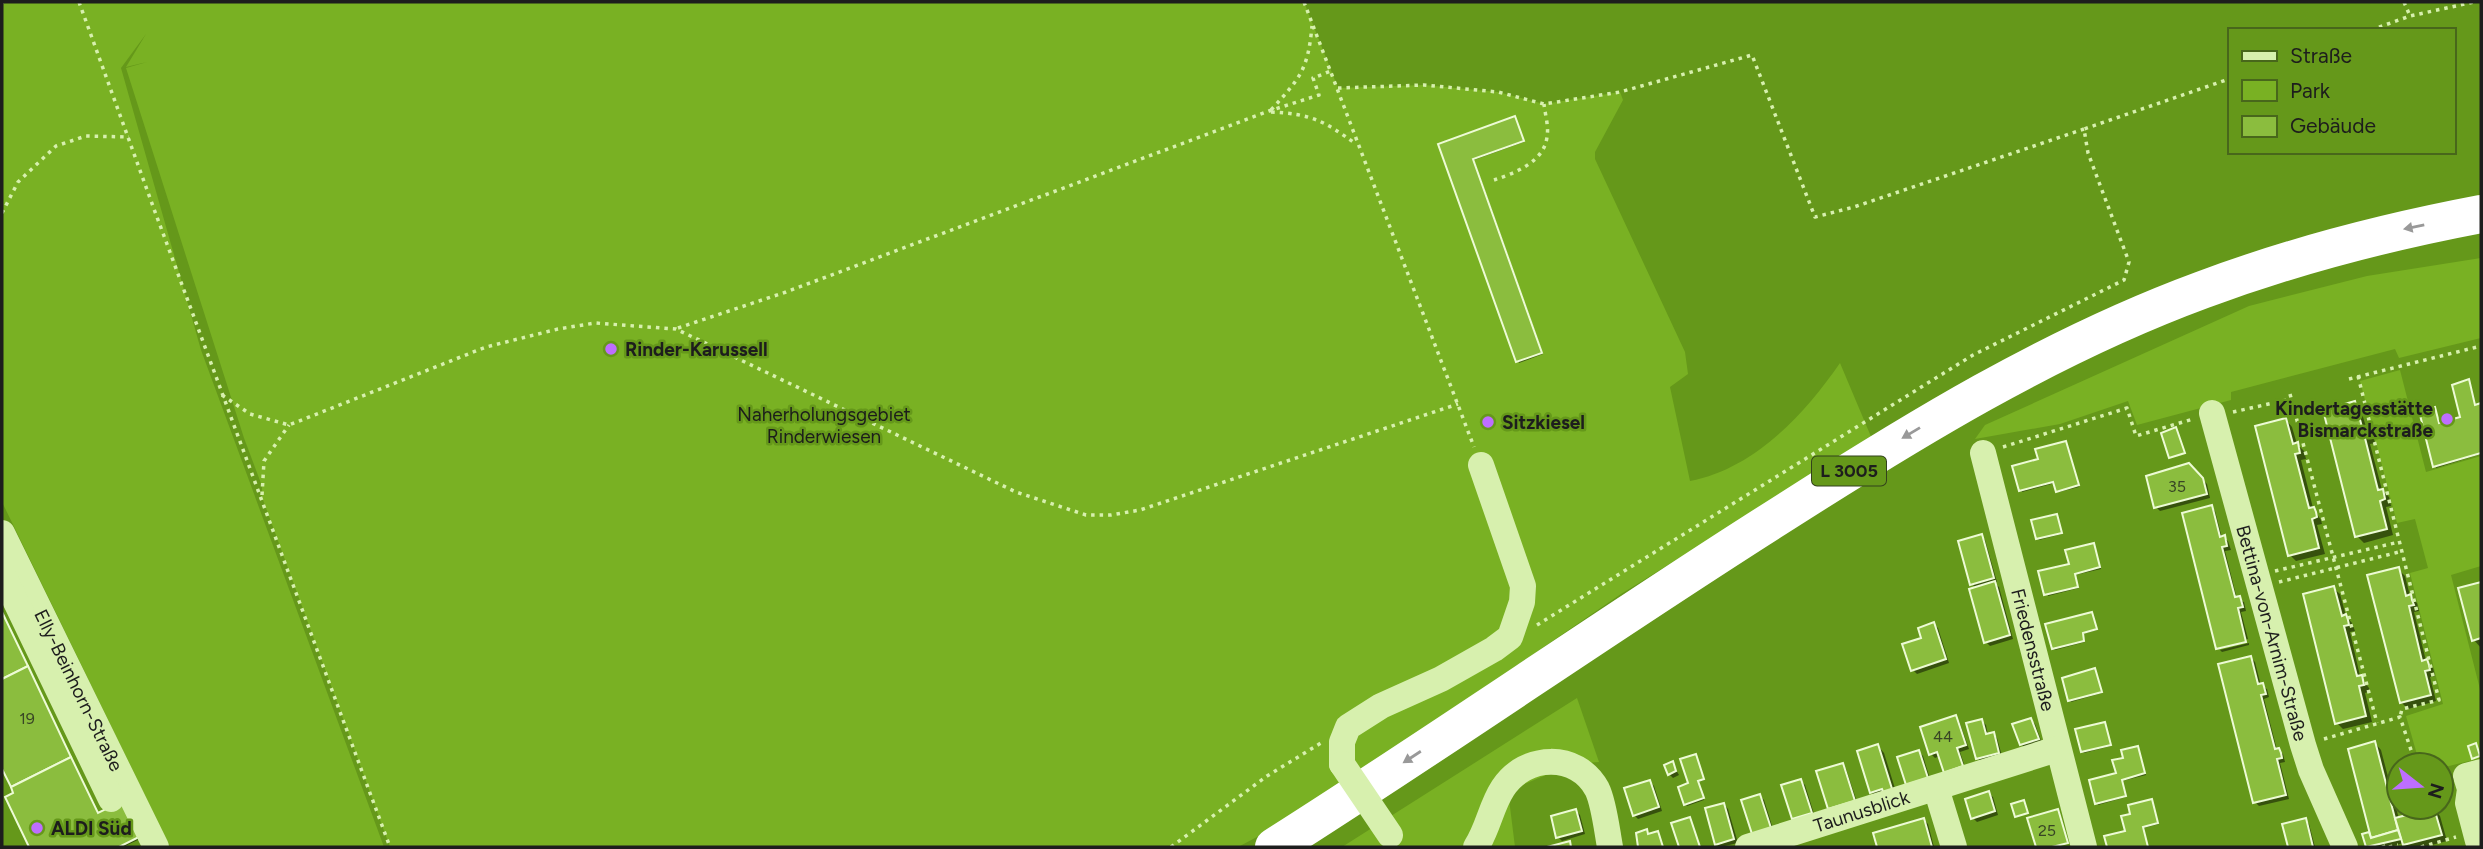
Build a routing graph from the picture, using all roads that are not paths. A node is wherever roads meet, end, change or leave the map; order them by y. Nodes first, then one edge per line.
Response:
1 (2481, 215) edge
2 (2481, 240) edge
3 (2220, 414) road end
4 (1983, 453) road end
5 (1481, 465) road end
6 (2, 533) edge
7 (2, 573) edge
8 (56, 665) junction
9 (2057, 749) junction
10 (2474, 774) edge
11 (1936, 788) junction
12 (111, 799) dead end
13 (2481, 840) edge
14 (1396, 841) edge
15 (156, 847) edge
16 (1273, 847) edge
17 (1320, 847) edge
18 (1476, 847) edge
19 (1610, 847) edge
20 (1748, 847) edge
21 (1954, 847) edge
22 (2084, 847) edge
23 (2344, 847) edge

1 -> 16 highway, L 3005
2 - 17 highway, L 3005
3 - 23 street, Bettina-von-Arnim-Straße
4 - 9 street, Friedensstraße
5 - 14 street, bridge
6 - 8 street, Elly-Beinhorn-Straße
7 - 8 street
8 - 12 street
8 - 15 street, Elly-Beinhorn-Straße
9 - 11 street, Taunusblick
9 - 22 street, Friedensstraße
10 - 13 street
11 - 20 street, Taunusblick
11 - 21 street, Taunusblick
18 - 19 street

